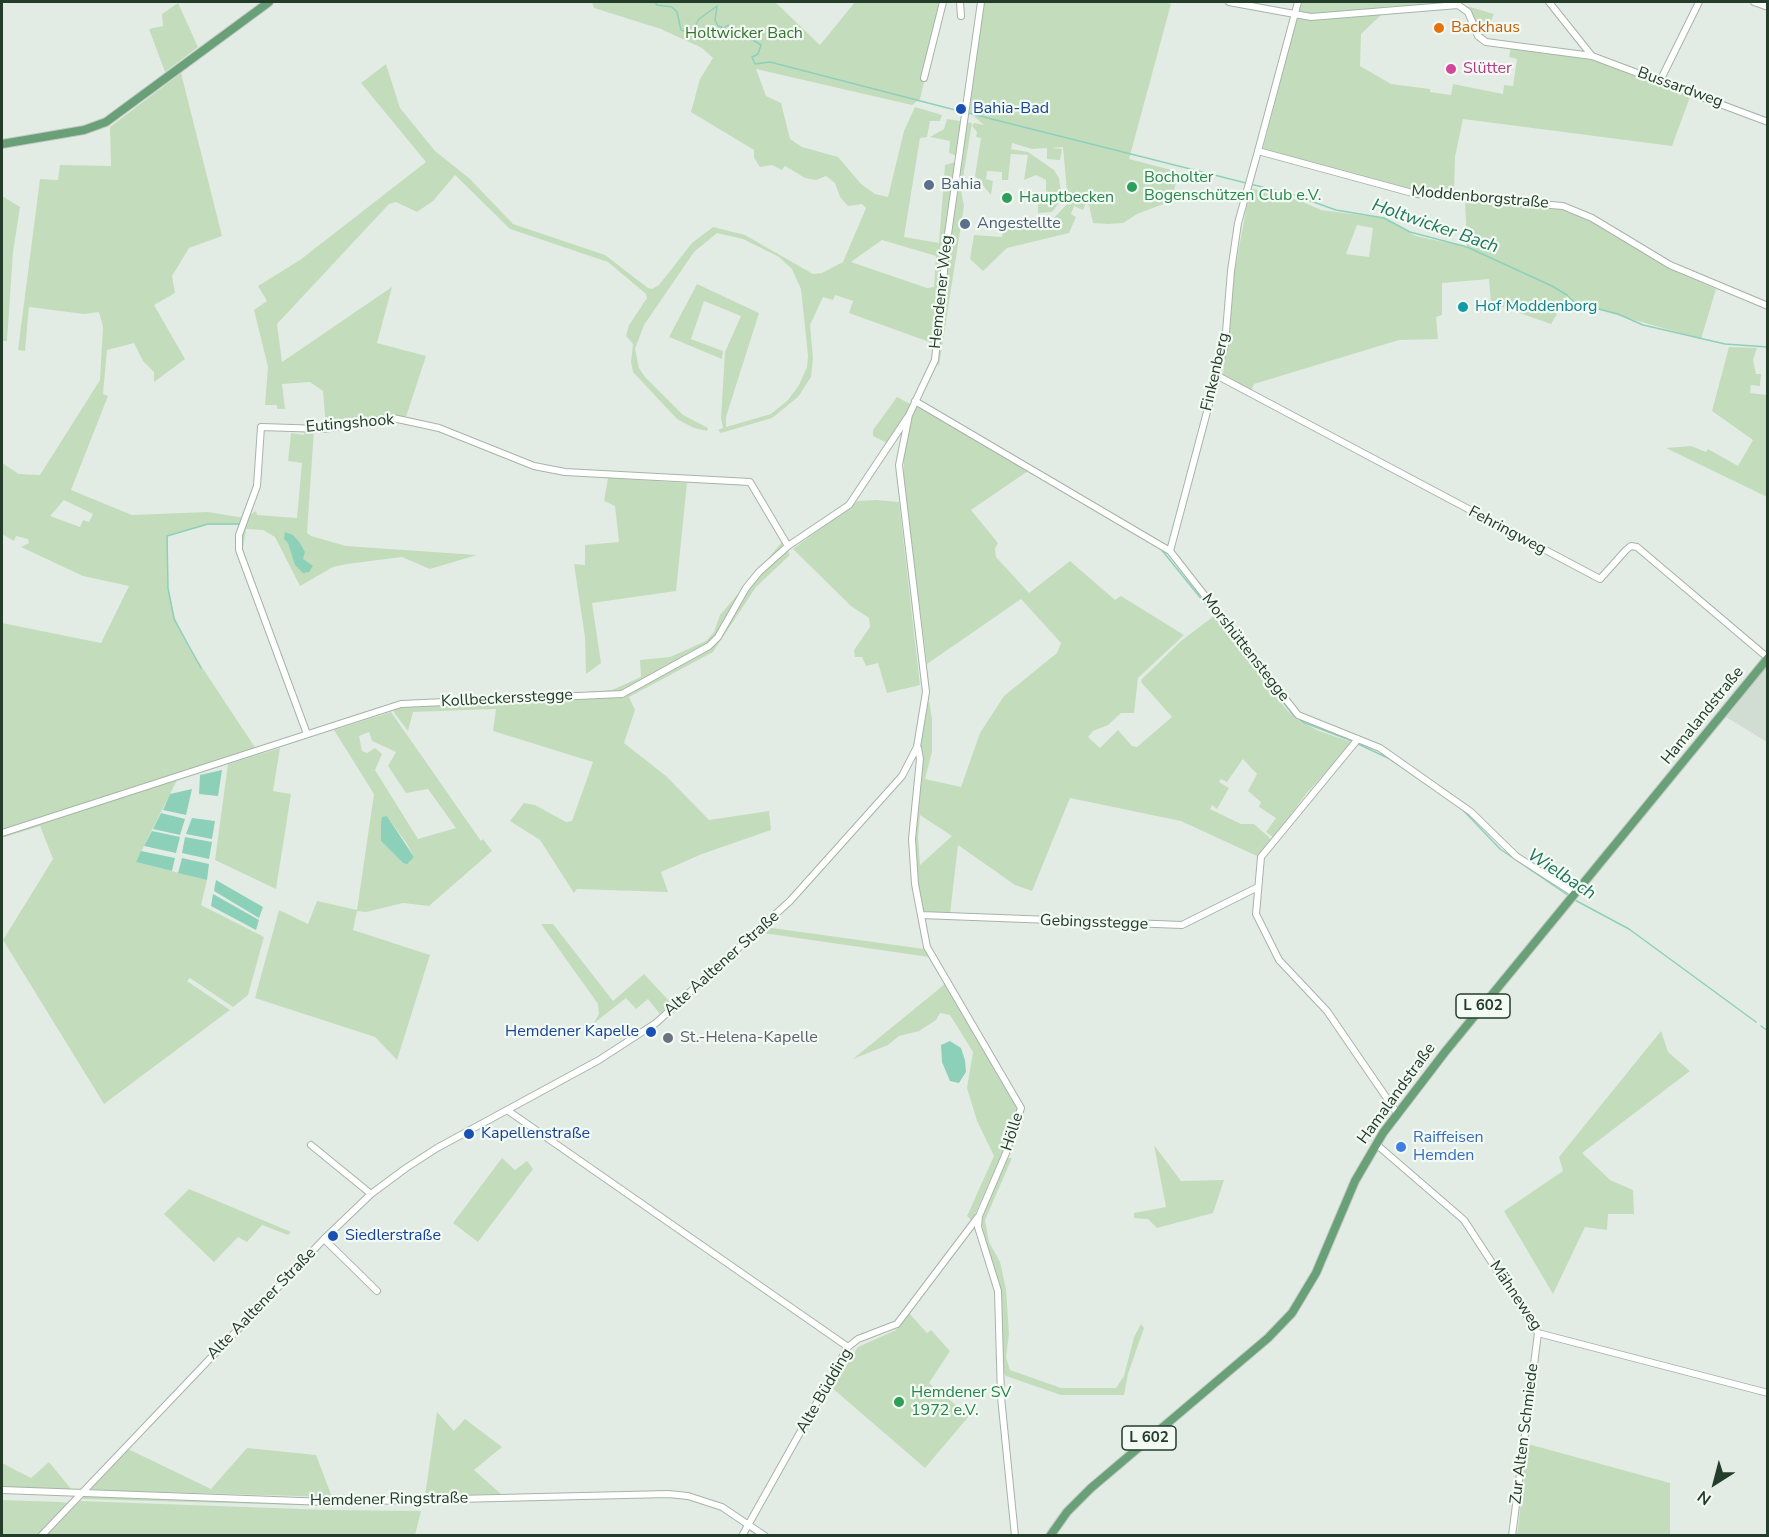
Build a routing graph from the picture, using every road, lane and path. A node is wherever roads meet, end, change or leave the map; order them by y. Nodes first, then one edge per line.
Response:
1 (269, 2) edge
2 (943, 2) edge
3 (960, 2) edge
4 (981, 2) edge
5 (1229, 2) edge
6 (1298, 2) edge
7 (1550, 2) edge
8 (1700, 2) edge
9 (1754, 2) edge
10 (1767, 7) edge
11 (1294, 15) junction
12 (960, 16) dead end
13 (1592, 56) junction
14 (924, 78) dead end
15 (1660, 81) junction
16 (1767, 122) edge
17 (2, 144) edge
18 (1258, 151) junction
19 (1767, 306) edge
20 (1218, 376) junction
21 (915, 401) junction
22 (909, 415) junction
23 (788, 546) junction
24 (1170, 551) junction
25 (1767, 658) edge
26 (307, 734) junction
27 (1358, 739) junction
28 (917, 747) junction
29 (2, 833) edge
30 (1258, 887) junction
31 (1573, 896) junction
32 (921, 915) junction
33 (507, 1110) junction
34 (1397, 1113) junction
35 (1376, 1144) junction
36 (311, 1145) dead end
37 (371, 1194) junction
38 (979, 1216) junction
39 (324, 1239) junction
40 (377, 1291) dead end
41 (1538, 1333) junction
42 (848, 1347) junction
43 (1767, 1393) edge
44 (2, 1490) edge
45 (81, 1494) junction
46 (750, 1523) junction
47 (41, 1536) edge
48 (742, 1536) edge
49 (765, 1536) edge
50 (1015, 1536) edge
51 (1050, 1536) edge
52 (1512, 1536) edge

1 - 17 main road
2 - 14 street
3 - 12 street
4 - 21 street, Hemdener Weg
5 - 11 street
6 - 11 street
7 - 13 street
8 - 15 street
9 - 10 street
11 - 13 street, Bussardweg
11 - 18 street
13 - 15 street, Bussardweg
15 - 16 street, Bussardweg
18 - 19 street, Moddenborgstraße
18 - 20 street, Finkenberg
20 - 24 street, Finkenberg
20 - 25 street, Fehringweg
21 - 22 street, Alte Aaltener Straße
21 - 24 street, Morshüttenstegge
22 - 23 street, Kollbeckersstegge
22 - 28 street, Alte Aaltener Straße
23 - 26 street, Kollbeckersstegge
23 - 26 street, Eutingshook
24 - 27 street, Morshüttenstegge
25 - 31 main road, Hamalandstraße / L 602
26 - 29 street, Kollbeckersstegge
27 - 30 street
27 - 31 street, Morshüttenstegge
28 - 32 street, Hölle
28 - 33 street, Alte Aaltener Straße
30 - 32 street, Gebingsstegge
30 - 34 street
31 - 34 main road, Hamalandstraße / L 602
32 - 38 street, Hölle
33 - 37 street, Alte Aaltener Straße
33 - 42 street
34 - 35 main road, Hamalandstraße / L 602
35 - 41 street, Mähneweg
35 - 51 main road, Hamalandstraße / L 602
36 - 37 street
37 - 39 street, Alte Aaltener Straße
38 - 42 street, Alte Büdding
38 - 50 street
39 - 40 street
39 - 45 street, Alte Aaltener Straße
41 - 43 street, Mähneweg
41 - 52 street, Zur Alten Schmiede
42 - 46 street, Alte Büdding
44 - 45 street, Hemdener Ringstraße
45 - 46 street, Hemdener Ringstraße
45 - 47 street, Alte Aaltener Straße
46 - 48 street, Alte Büdding
46 - 49 street, Hemdener Ringstraße

